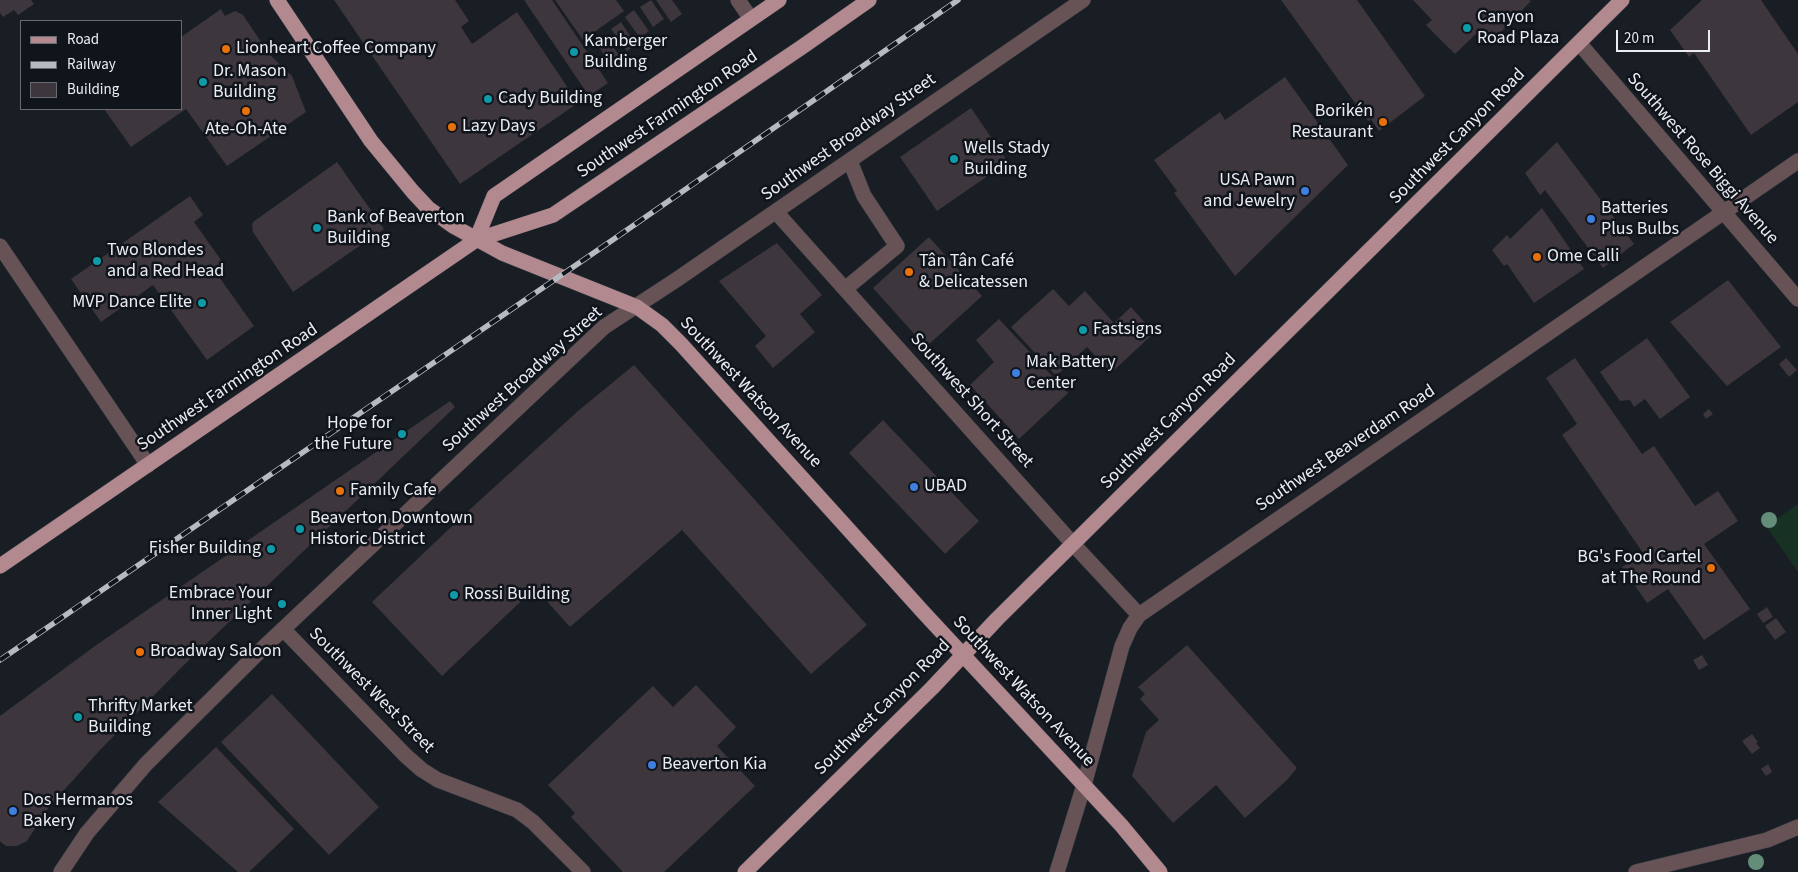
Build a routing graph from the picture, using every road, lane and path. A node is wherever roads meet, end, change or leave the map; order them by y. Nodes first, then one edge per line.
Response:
1 (277, 0) edge
2 (738, 0) edge
3 (779, 0) edge
4 (869, 0) edge
5 (1082, 0) edge
6 (1622, 0) edge
7 (751, 19) junction
8 (1579, 43) junction
9 (850, 161) junction
10 (1798, 161) edge
11 (776, 212) junction
12 (1722, 212) junction
13 (476, 240) junction
14 (0, 246) edge
15 (844, 289) junction
16 (1798, 299) edge
17 (637, 307) junction
18 (148, 465) junction
19 (1073, 544) junction
20 (0, 566) edge
21 (1139, 615) junction
22 (283, 629) junction
23 (963, 655) junction
24 (1084, 786) junction
25 (1798, 827) edge
26 (61, 872) edge
27 (583, 872) edge
28 (745, 872) edge
29 (1057, 872) edge
30 (1160, 872) edge
31 (1636, 872) edge

1 - 13 main road, Southwest Watson Avenue
2 - 7 street
3 - 7 main road, Southwest Farmington Road
4 - 13 main road, Southwest Farmington Road
5 - 9 street, Southwest Broadway Street
6 - 8 main road, Southwest Canyon Road
7 - 13 main road, Southwest Farmington Road
8 - 12 street, Southwest Rose Biggi Avenue
8 - 19 main road, Southwest Canyon Road
9 - 11 street, Southwest Broadway Street
9 - 15 street
10 - 12 street, Southwest Beaverdam Road
11 - 15 street, Southwest Short Street
11 - 17 street, Southwest Broadway Street
12 - 16 street, Southwest Rose Biggi Avenue
12 - 21 street, Southwest Beaverdam Road
13 - 17 main road, Southwest Watson Avenue
13 - 18 main road, Southwest Farmington Road
14 - 18 street
15 - 19 street, Southwest Short Street
17 - 22 street, Southwest Broadway Street
17 - 23 main road, Southwest Watson Avenue
18 - 20 main road, Southwest Farmington Road
19 - 21 street, Southwest Short Street
19 - 23 main road, Southwest Canyon Road
21 - 24 street, Southwest Beaverdam Road
22 - 26 street, Southwest Broadway Street
22 - 27 street, Southwest West Street
23 - 24 main road, Southwest Watson Avenue
23 - 28 main road, Southwest Canyon Road
24 - 29 street, Southwest Beaverdam Road
24 - 30 main road, Southwest Watson Avenue
25 - 31 street

